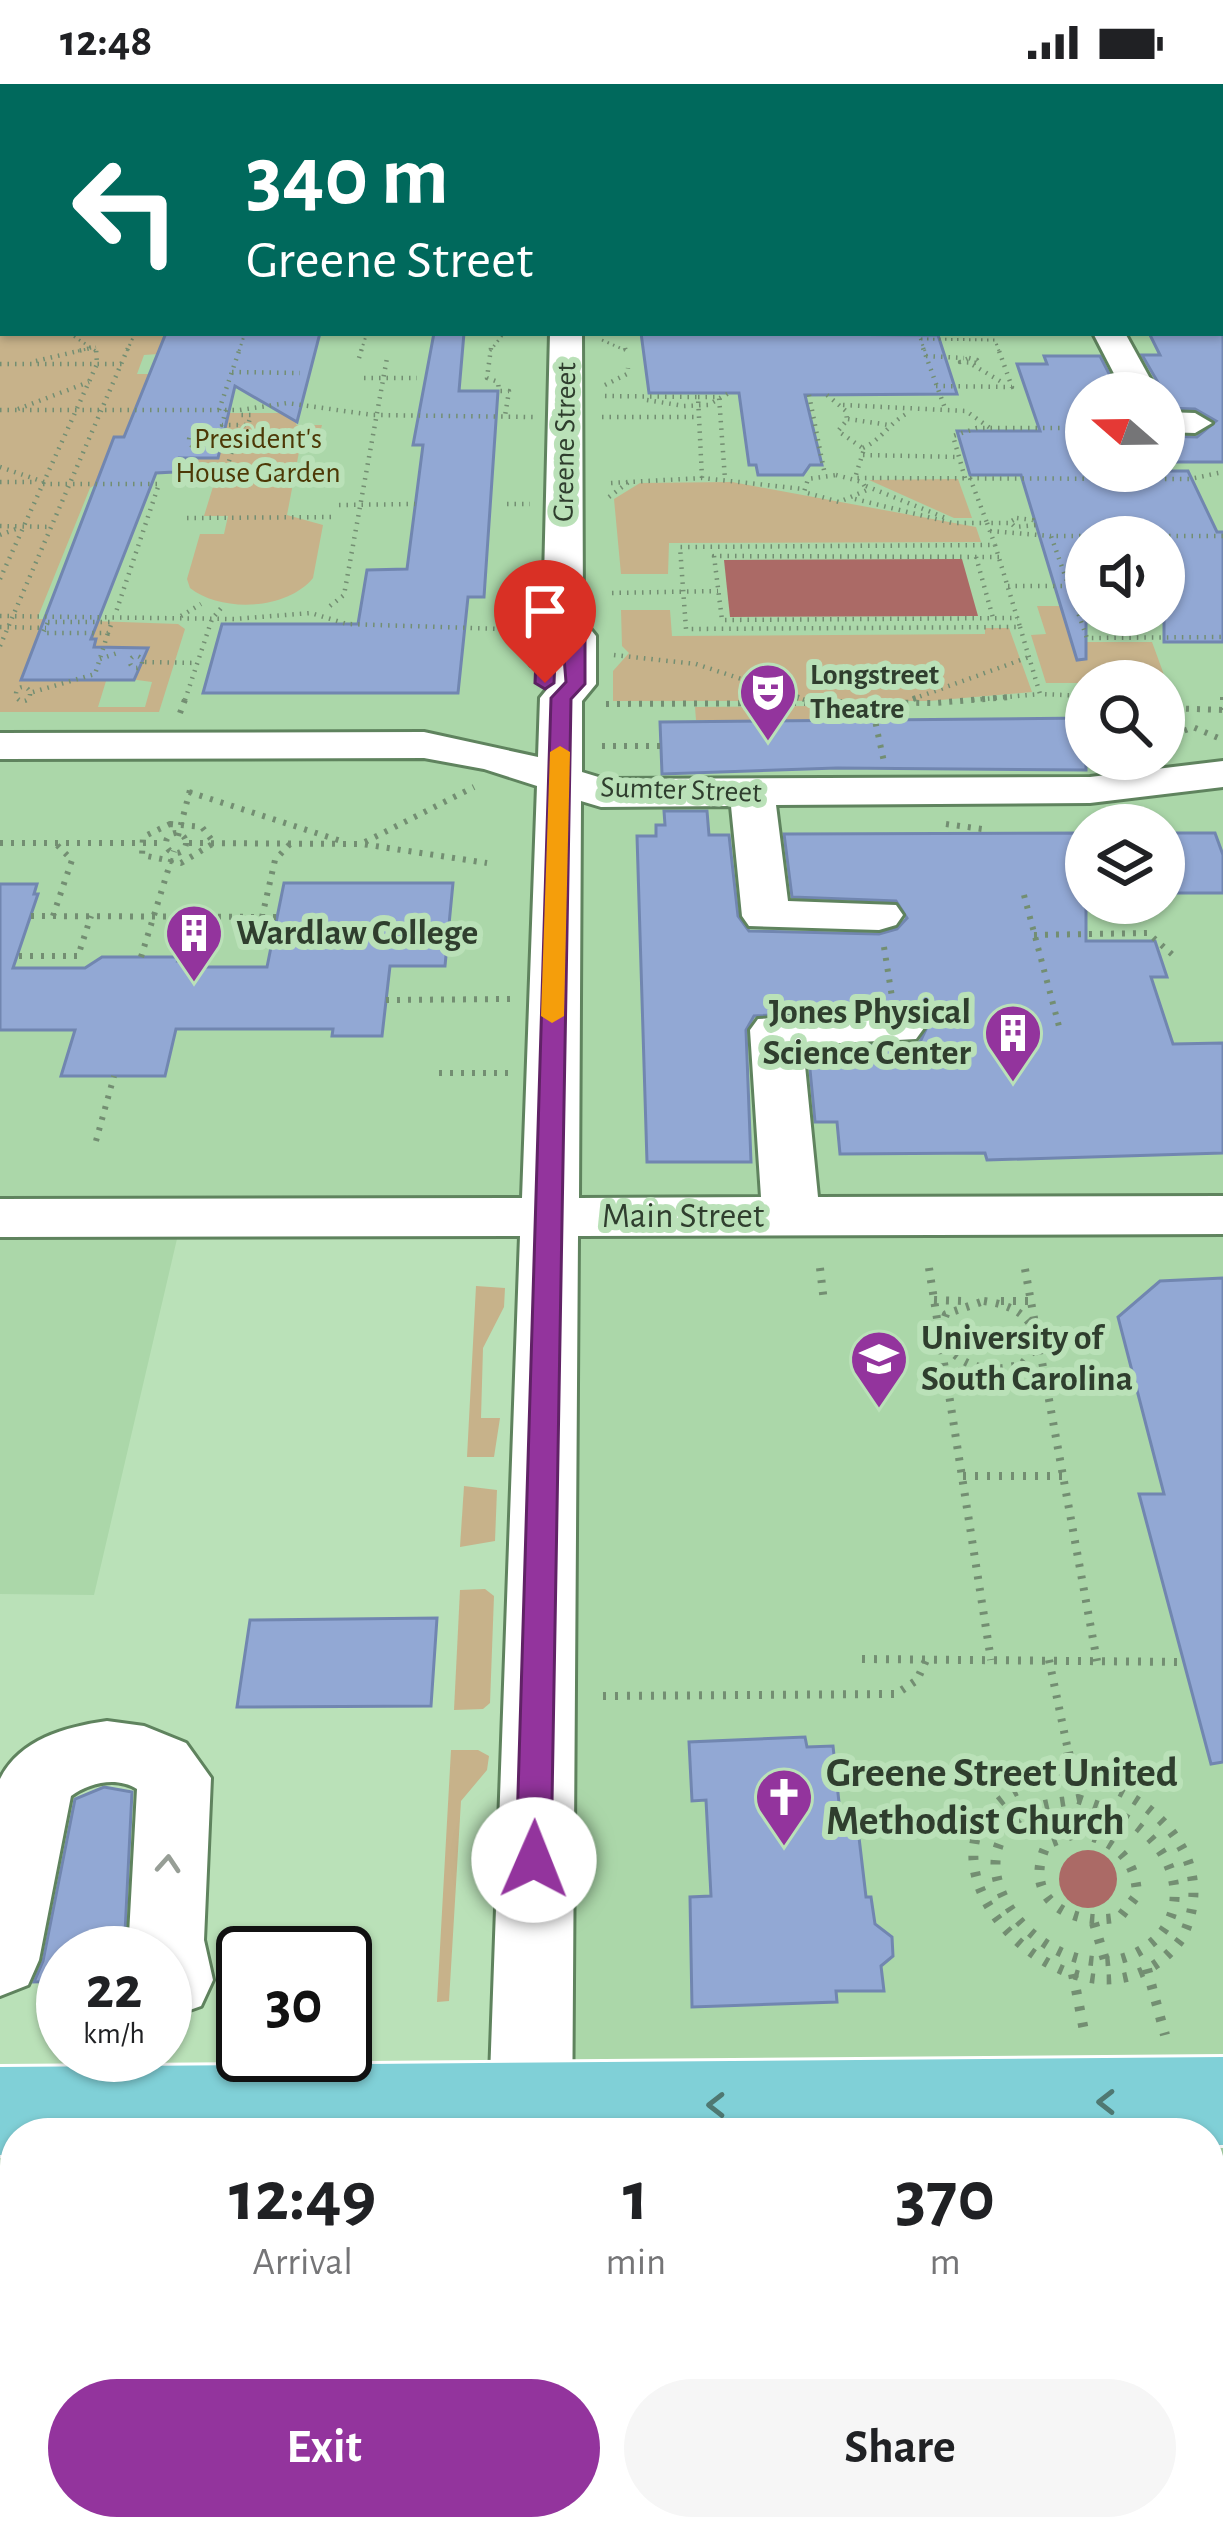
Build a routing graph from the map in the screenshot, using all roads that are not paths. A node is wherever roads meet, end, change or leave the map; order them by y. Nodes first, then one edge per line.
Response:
1 (566, 336) edge
2 (1111, 336) edge
3 (1130, 372) edge
4 (0, 746) edge
5 (1223, 774) edge
6 (560, 779) junction
7 (752, 793) junction
8 (879, 916) road end
9 (898, 1028) road end
10 (1223, 1215) edge
11 (791, 1216) junction
12 (551, 1217) junction
13 (0, 1219) edge
14 (166, 1926) edge
15 (0, 1960) edge
16 (1223, 2102) edge
17 (0, 2111) edge
18 (412, 2118) edge
19 (530, 2118) edge
20 (607, 2118) edge

1 - 6 street, Greene Street
2 - 3 street
4 - 6 street, Sumter Street
5 - 7 street, Sumter Street
6 - 7 street, Sumter Street
6 - 12 street, Greene Street
7 - 8 street
9 - 11 street
10 - 11 street, Main Street
11 - 12 street, Main Street
12 - 13 street, Main Street
12 - 19 street, Greene Street
14 -> 15 street
16 -> 20 main road
17 - 18 main road

